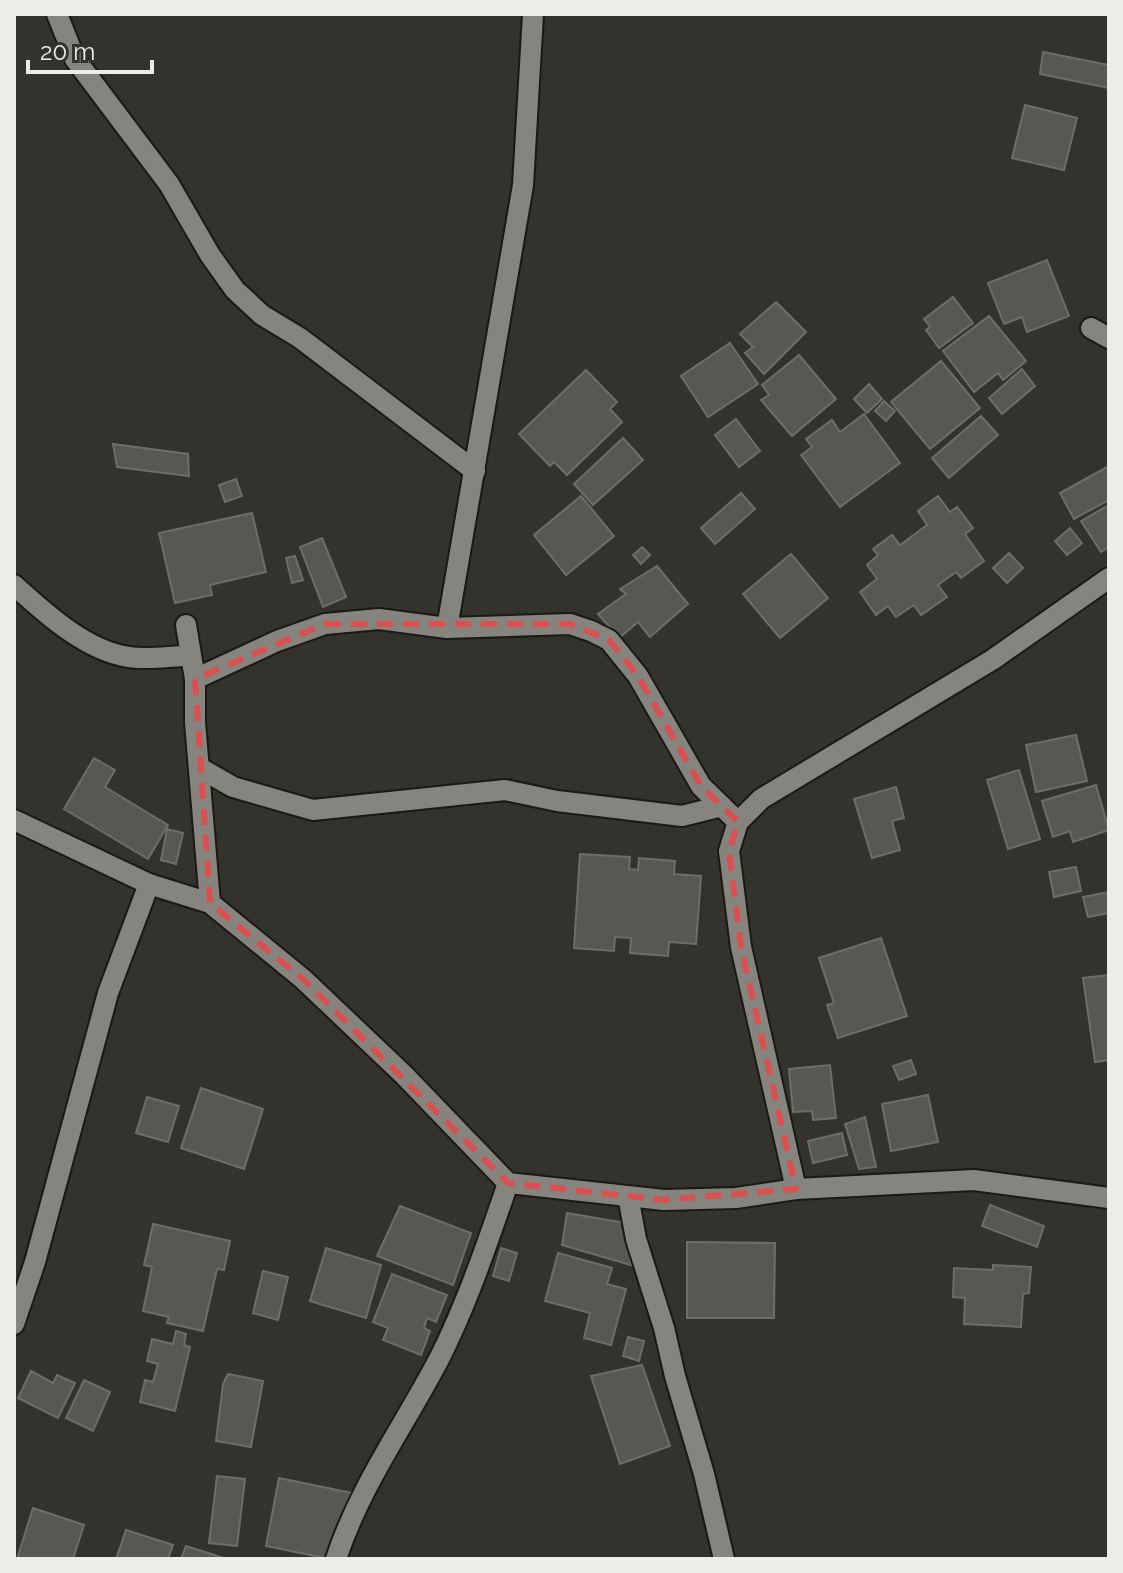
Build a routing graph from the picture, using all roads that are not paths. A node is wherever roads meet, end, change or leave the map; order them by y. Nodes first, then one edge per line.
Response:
1 (57, 14) edge
2 (533, 14) edge
3 (475, 471) junction
4 (1109, 578) edge
5 (14, 585) edge
6 (186, 625) dead end
7 (447, 628) junction
8 (191, 656) junction
9 (195, 679) junction
10 (200, 768) junction
11 (722, 806) junction
12 (14, 820) edge
13 (738, 822) junction
14 (149, 884) junction
15 (210, 903) junction
16 (508, 1183) junction
17 (796, 1189) junction
18 (628, 1196) junction
19 (1109, 1198) edge
20 (14, 1324) edge
21 (336, 1559) edge
22 (724, 1559) edge

1 - 3 street
2 - 3 street
3 - 7 street
4 - 13 street
5 - 8 street
6 - 8 street
7 - 9 street
7 - 11 street
8 - 9 street
9 - 10 street
10 - 11 street
10 - 15 street
11 - 13 street
12 - 14 street
13 - 17 street
14 - 15 street
14 - 20 street
15 - 16 street
16 - 18 street
16 - 21 street
17 - 18 street
17 - 19 street
18 - 22 street

